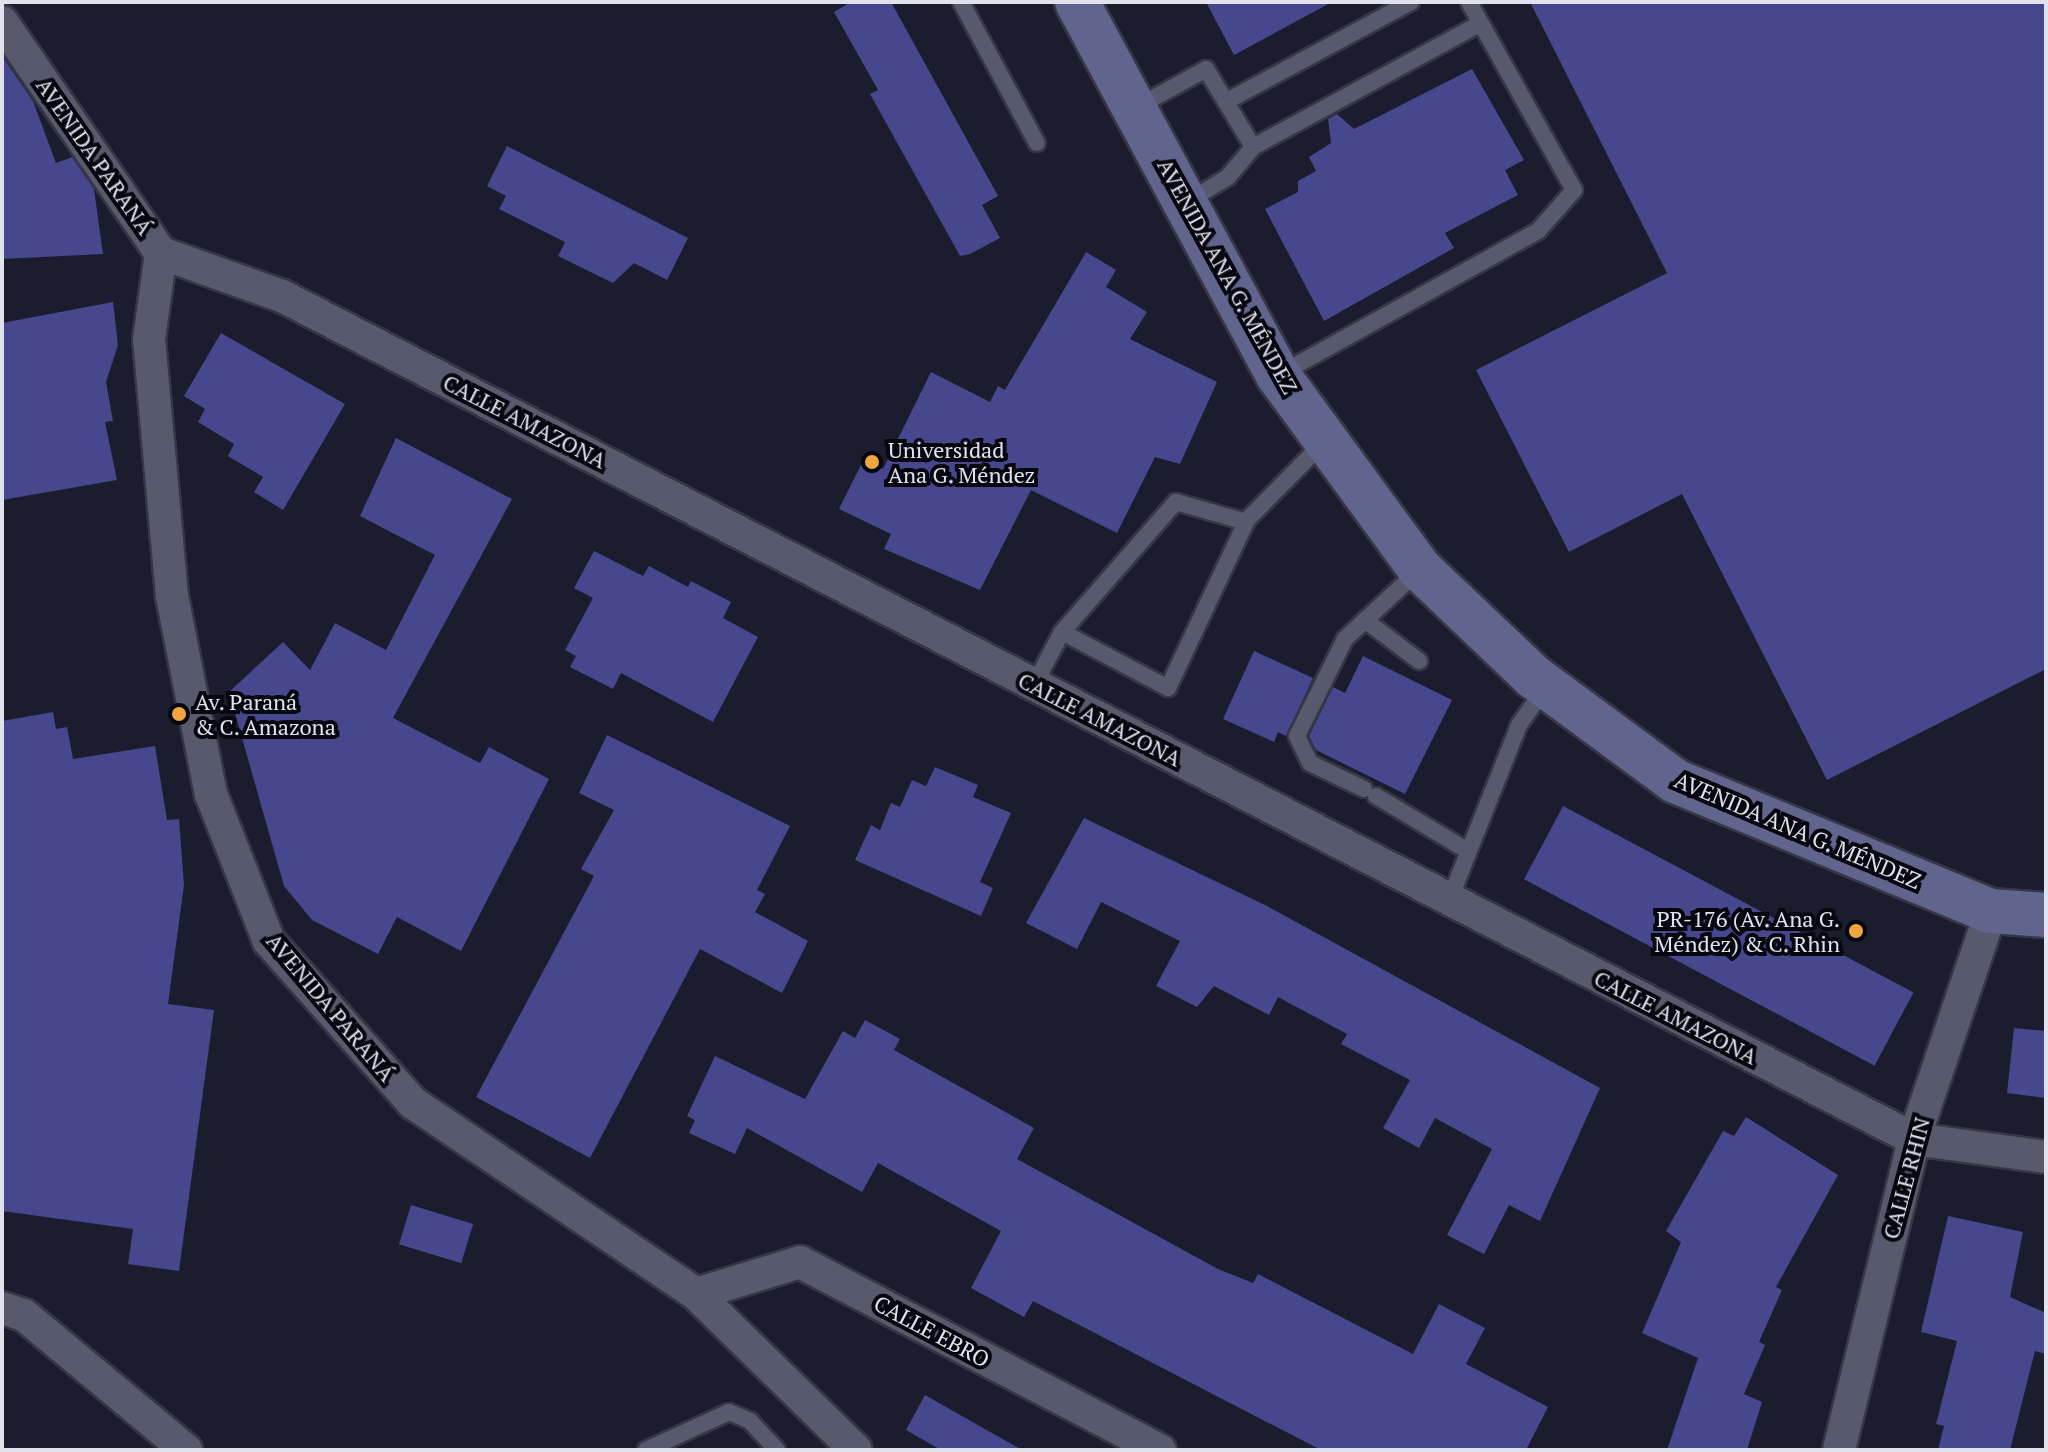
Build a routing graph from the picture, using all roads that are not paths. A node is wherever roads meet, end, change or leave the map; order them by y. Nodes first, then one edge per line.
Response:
1 (961, 2) edge
2 (1077, 2) edge
3 (1411, 2) edge
4 (1469, 2) edge
5 (2, 22) edge
6 (1480, 24) junction
7 (1227, 101) junction
8 (1135, 108) junction
9 (1037, 143) dead end
10 (1253, 147) junction
11 (1187, 202) junction
12 (161, 253) junction
13 (1278, 375) junction
14 (1325, 441) junction
15 (1246, 522) junction
16 (1420, 569) junction
17 (1365, 620) junction
18 (1062, 632) junction
19 (1419, 661) dead end
20 (1034, 685) junction
21 (1545, 687) junction
22 (1468, 851) junction
23 (1449, 901) junction
24 (1991, 911) junction
25 (2046, 915) edge
26 (1914, 1139) junction
27 (2046, 1157) edge
28 (696, 1294) junction
29 (2, 1308) edge
30 (186, 1450) edge
31 (646, 1450) edge
32 (777, 1450) edge
33 (856, 1450) edge
34 (1160, 1450) edge
35 (1839, 1450) edge

1 - 9 lane
2 - 8 main road, AVENIDA ANA G. MÉNDEZ
3 - 7 lane
4 - 6 lane
5 - 12 street, AVENIDA PARANÁ
6 - 10 lane
6 - 13 lane
7 - 8 lane
7 - 10 lane
8 - 11 main road, AVENIDA ANA G. MÉNDEZ
10 - 11 lane
11 - 13 main road, AVENIDA ANA G. MÉNDEZ
12 - 20 street, CALLE AMAZONA
12 - 28 street, AVENIDA PARANÁ
13 - 14 main road, AVENIDA ANA G. MÉNDEZ
14 - 15 lane
14 - 16 main road, AVENIDA ANA G. MÉNDEZ
15 - 18 lane
15 - 18 lane
16 - 17 lane
16 - 21 main road, AVENIDA ANA G. MÉNDEZ
17 - 19 lane
17 - 22 lane
18 - 20 lane
20 - 23 street, CALLE AMAZONA
21 - 22 lane
21 - 24 main road, AVENIDA ANA G. MÉNDEZ
22 - 23 lane
23 - 26 street, CALLE AMAZONA
24 - 25 main road, AVENIDA ANA G. MÉNDEZ
24 - 26 street, CALLE RHIN
26 - 27 street, CALLE AMAZONA
26 - 35 street, CALLE RHIN
28 - 33 street, AVENIDA PARANÁ
28 - 34 street, CALLE EBRO
29 - 30 street
31 - 32 lane

